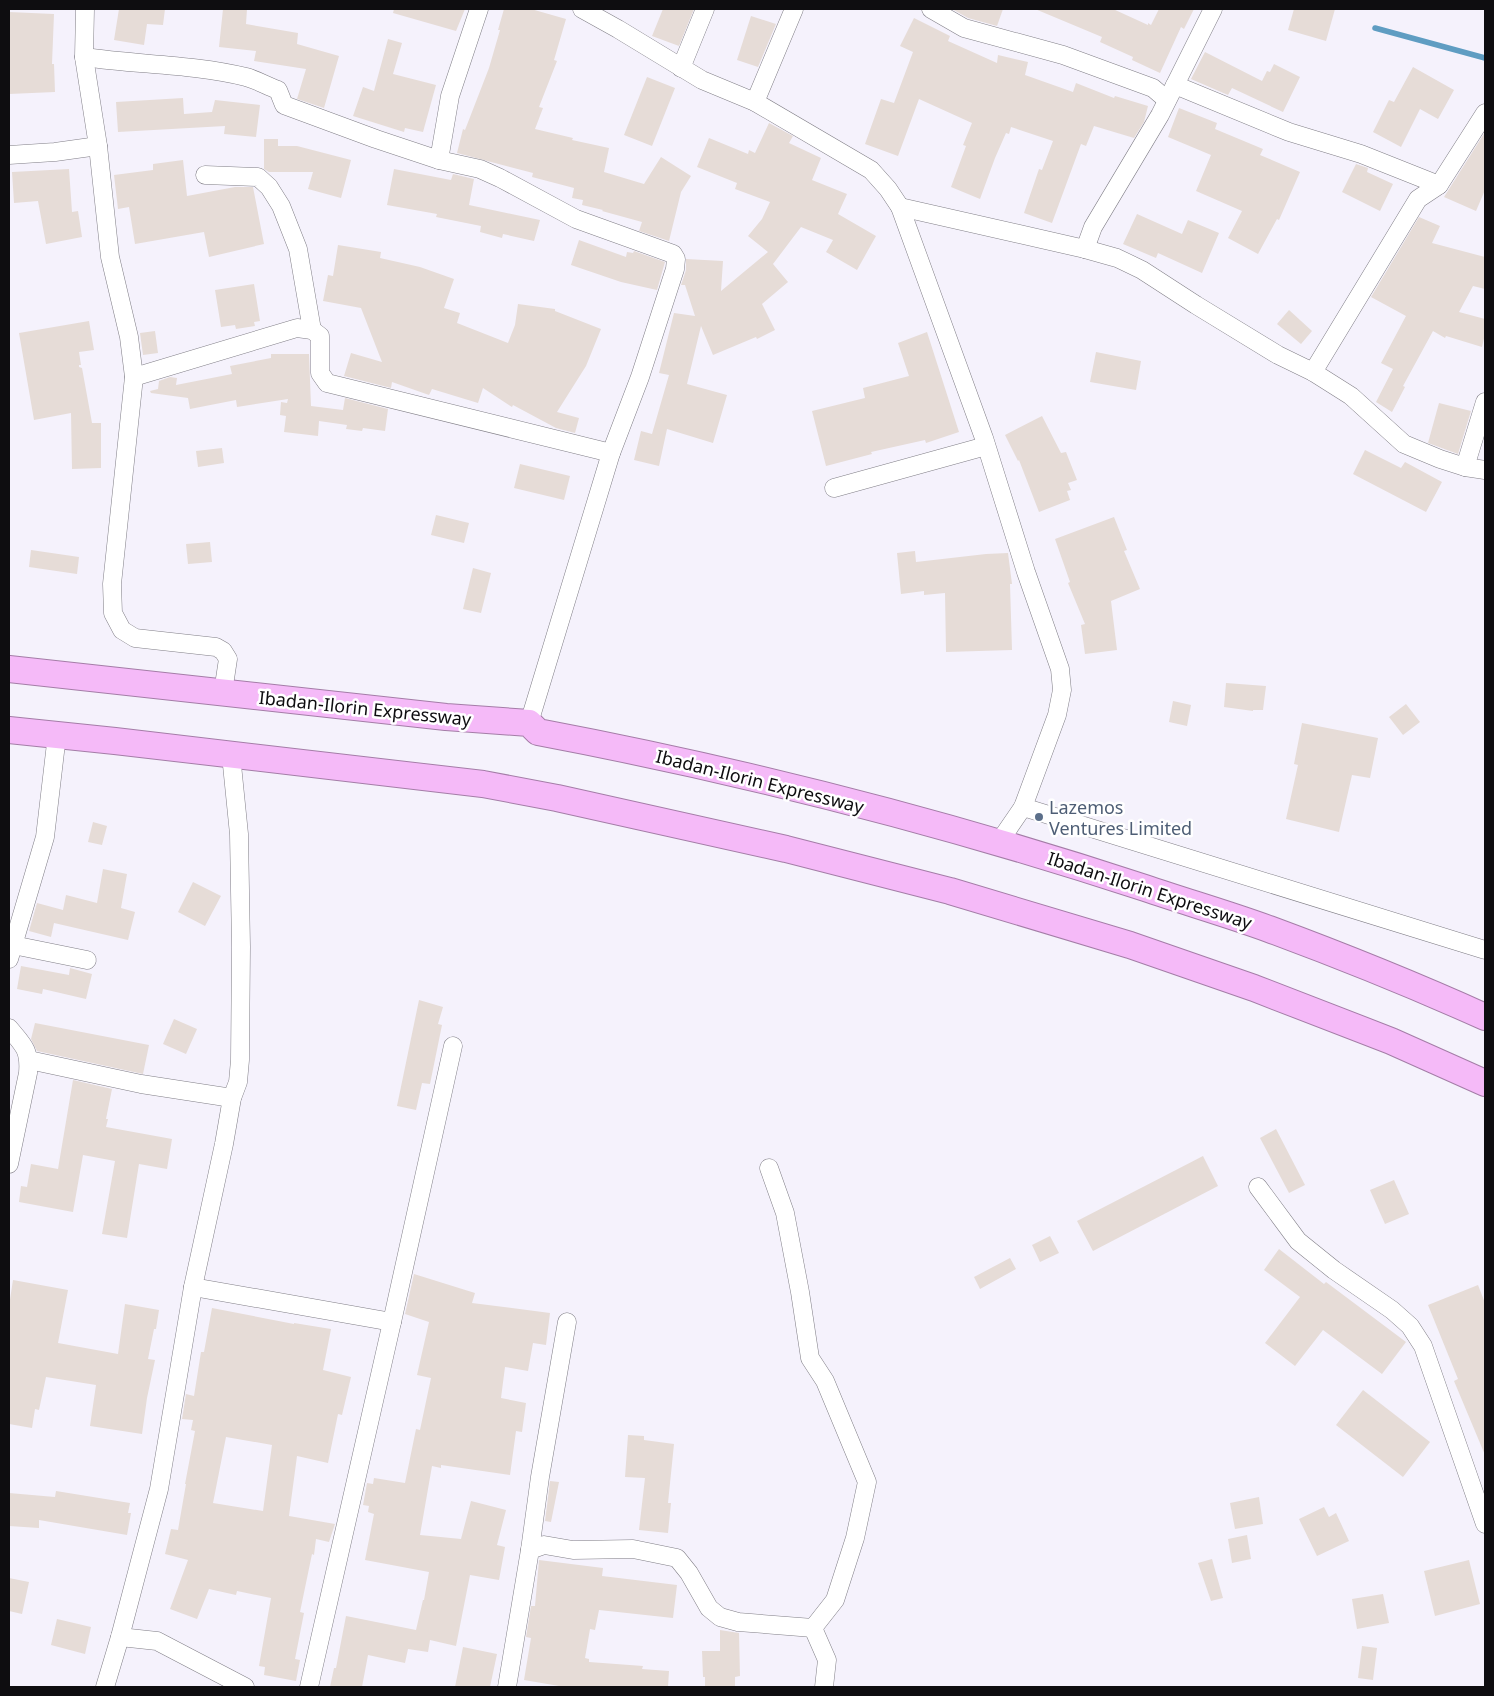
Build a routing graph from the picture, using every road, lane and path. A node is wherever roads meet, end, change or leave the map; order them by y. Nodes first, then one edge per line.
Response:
1 (85, 9) edge
2 (479, 9) edge
3 (582, 9) edge
4 (705, 9) edge
5 (794, 9) edge
6 (930, 9) edge
7 (1213, 9) edge
8 (84, 57) junction
9 (681, 68) junction
10 (1171, 92) junction
11 (755, 102) junction
12 (1485, 113) edge
13 (98, 146) junction
14 (9, 155) edge
15 (438, 160) junction
16 (205, 175) dead end
17 (1439, 185) junction
18 (900, 207) junction
19 (1085, 249) junction
20 (312, 330) junction
21 (1313, 372) junction
22 (134, 377) junction
23 (1485, 402) edge
24 (986, 446) junction
25 (611, 453) junction
26 (1465, 466) junction
27 (1485, 470) edge
28 (834, 488) dead end
29 (9, 669) edge
30 (223, 692) junction
31 (529, 724) junction
32 (9, 730) edge
33 (57, 735) junction
34 (231, 755) junction
35 (1023, 806) junction
36 (999, 842) junction
37 (1485, 950) edge
38 (11, 952) edge
39 (87, 960) dead end
40 (1485, 1017) edge
41 (9, 1028) edge
42 (453, 1046) dead end
43 (30, 1060) junction
44 (1485, 1083) edge
45 (232, 1098) junction
46 (14, 1111) edge
47 (9, 1164) edge
48 (769, 1168) dead end
49 (1258, 1187) dead end
50 (193, 1287) junction
51 (392, 1322) junction
52 (567, 1322) dead end
53 (1485, 1524) edge
54 (530, 1550) junction
55 (814, 1628) junction
56 (120, 1637) junction
57 (105, 1687) edge
58 (245, 1687) edge
59 (309, 1687) edge
60 (507, 1687) edge
61 (824, 1687) edge

1 - 8 street
2 - 15 street
3 - 9 street
4 - 9 street
5 - 11 street
6 - 10 street
7 - 10 street
8 - 13 street
8 - 15 street
9 - 11 street
10 - 17 street
10 - 19 street
11 - 18 street
12 - 17 street
13 - 14 street
13 - 22 street
15 - 25 street
16 - 20 street
17 - 21 street
18 - 19 street
18 - 24 street
19 - 21 street
20 - 22 street
20 - 25 street
21 - 26 street
22 - 30 street
23 - 26 street
24 - 28 street
24 - 35 street
25 - 31 street
26 - 27 street
29 - 30 highway, Ibadan-Ilorin Expressway
30 - 31 highway, Ibadan-Ilorin Expressway
31 - 36 highway, Ibadan-Ilorin Expressway
32 - 33 highway
33 - 34 highway
33 - 38 street
34 - 44 highway
34 - 45 street
35 - 36 street
35 - 37 street
36 - 40 highway, Ibadan-Ilorin Expressway
38 - 39 street
41 - 43 street
42 - 51 street
43 - 45 street
43 - 46 street
45 - 50 street
46 - 47 street
48 - 55 street
49 - 53 street
50 - 51 street
50 - 56 street
51 - 59 street
52 - 54 street
54 - 55 street
54 - 60 street
55 - 61 street
56 - 57 street
56 - 58 street

